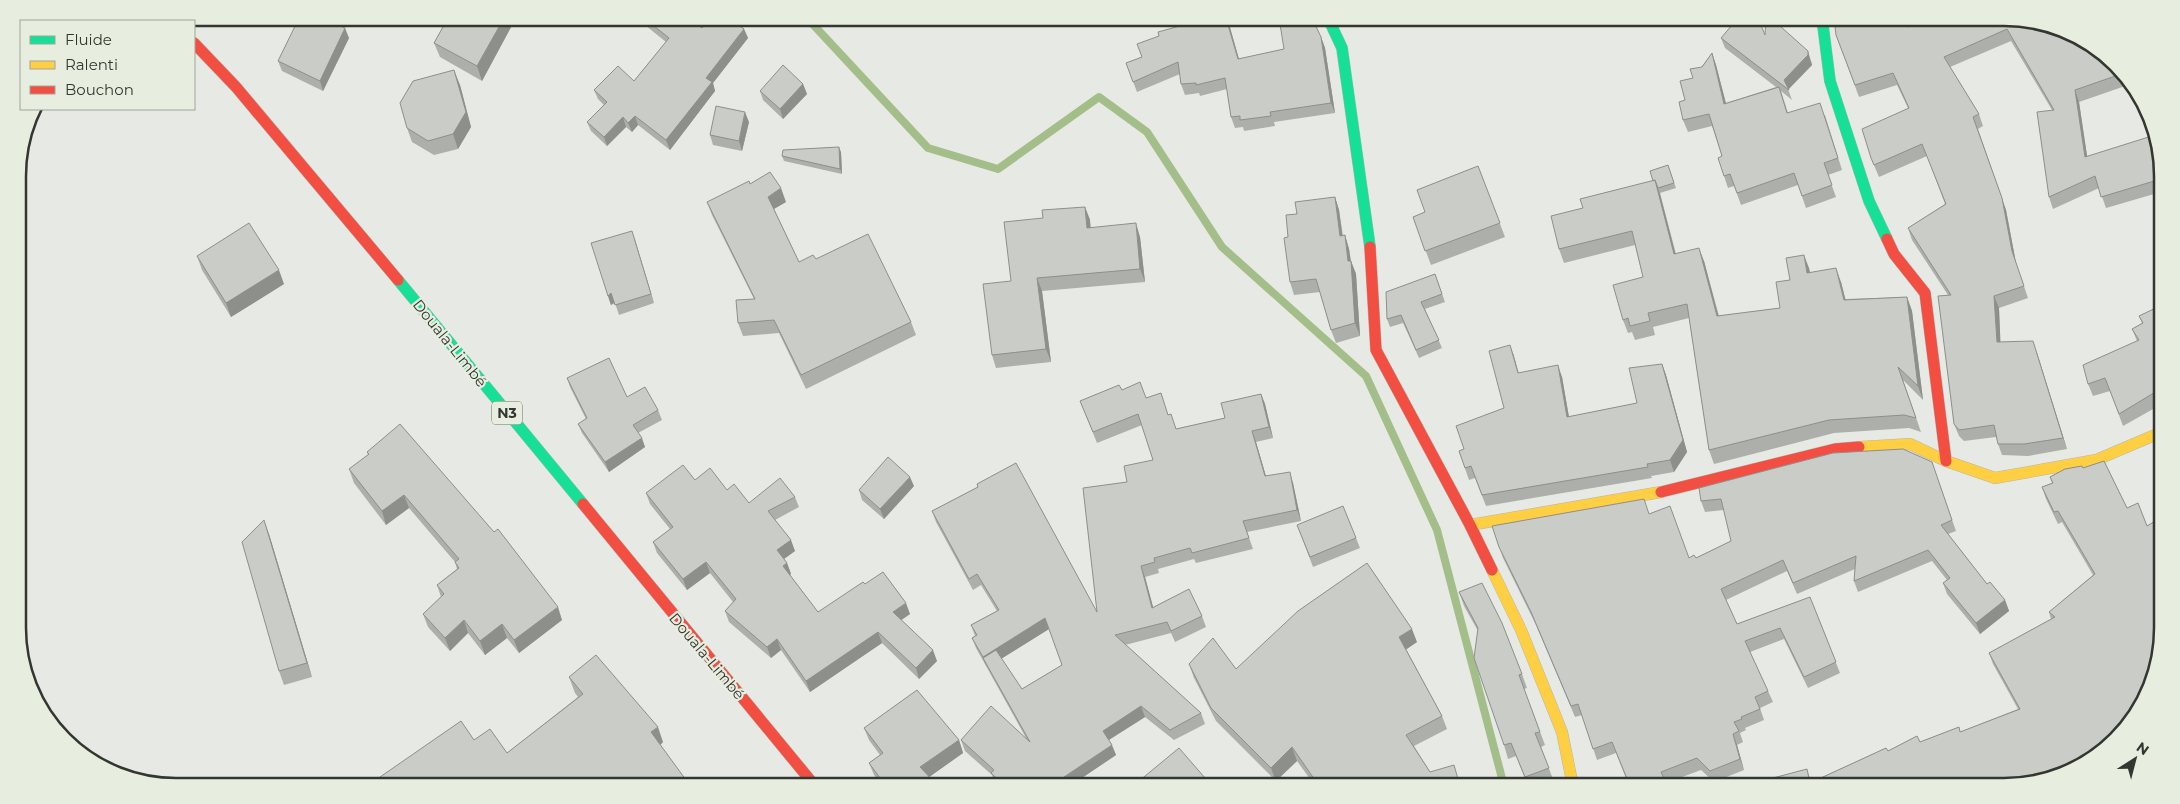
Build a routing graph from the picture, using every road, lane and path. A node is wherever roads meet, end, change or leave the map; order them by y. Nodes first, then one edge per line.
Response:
1 (1332, 26) edge
2 (1823, 26) edge
3 (195, 43) edge
4 (2154, 435) edge
5 (1946, 461) junction
6 (1470, 525) junction
7 (1571, 777) edge
8 (808, 778) edge

1 - 6 main road
2 - 5 main road
3 - 8 main road, Douala-Limbé / N3
4 - 5 main road
5 - 6 main road
6 - 7 main road

